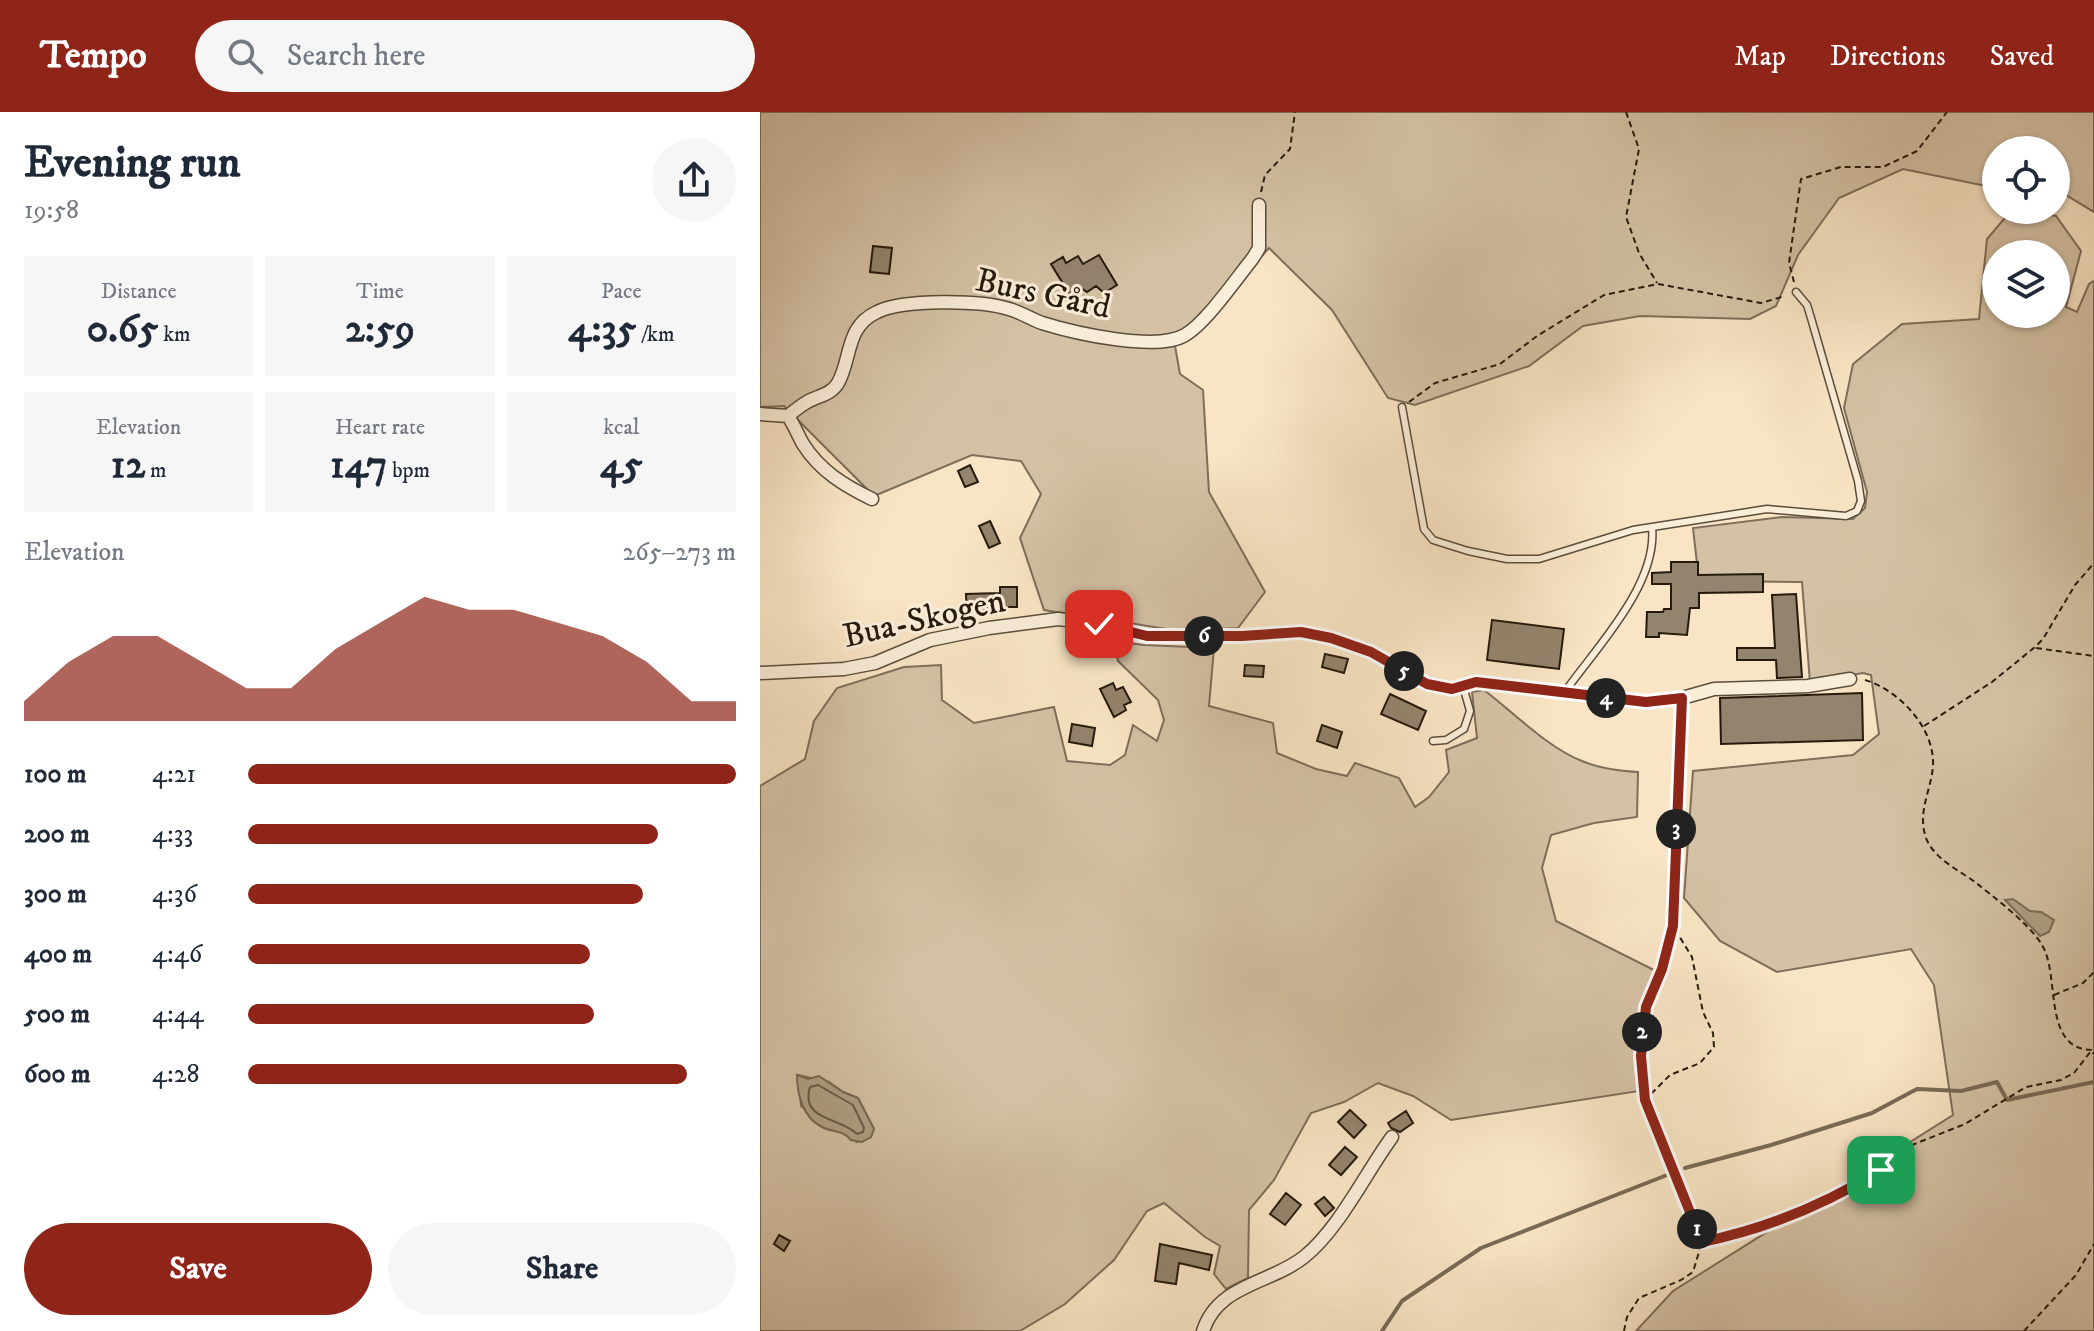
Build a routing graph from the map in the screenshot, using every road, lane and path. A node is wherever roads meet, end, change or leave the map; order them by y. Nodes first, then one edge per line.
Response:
1 (1295, 112) edge
2 (1626, 112) edge
3 (1947, 112) edge
4 (1259, 205) joint
5 (1658, 284) junction
6 (1796, 292) junction
7 (1402, 407) joint
8 (760, 414) edge
9 (788, 416) junction
10 (872, 499) dead end
11 (1652, 527) junction
12 (2094, 563) edge
13 (2035, 647) junction
14 (2094, 656) edge
15 (760, 673) edge
16 (1850, 679) joint
17 (1463, 686) junction
18 (1563, 694) junction
19 (1682, 698) junction
20 (1923, 727) junction
21 (1433, 741) dead end
22 (1673, 926) junction
23 (2094, 972) edge
24 (2053, 995) junction
25 (2093, 1051) edge
26 (1645, 1100) junction
27 (1392, 1137) dead end
28 (1702, 1242) junction
29 (2094, 1244) edge
30 (1203, 1331) edge
31 (1624, 1331) edge
32 (2024, 1331) edge

1 - 4 path
2 - 5 path
3 - 6 path
4 - 9 street, Burs Gård
5 - 6 path
5 - 7 path
6 - 11 lane
7 - 11 lane
8 - 9 street
9 - 10 street
11 - 18 lane
12 - 13 path
13 - 14 path
13 - 20 path
15 - 17 street, Bua-Skogen
16 - 19 street, Bua-Skogen
16 - 20 path
17 - 18 street, Bua-Skogen
17 - 21 lane
18 - 19 street, Bua-Skogen
19 - 22 path
20 - 24 path
22 - 26 path
22 - 26 path
23 - 24 path
24 - 25 path
25 - 28 path
26 - 28 path
27 - 30 street
28 - 31 path
29 - 32 path

